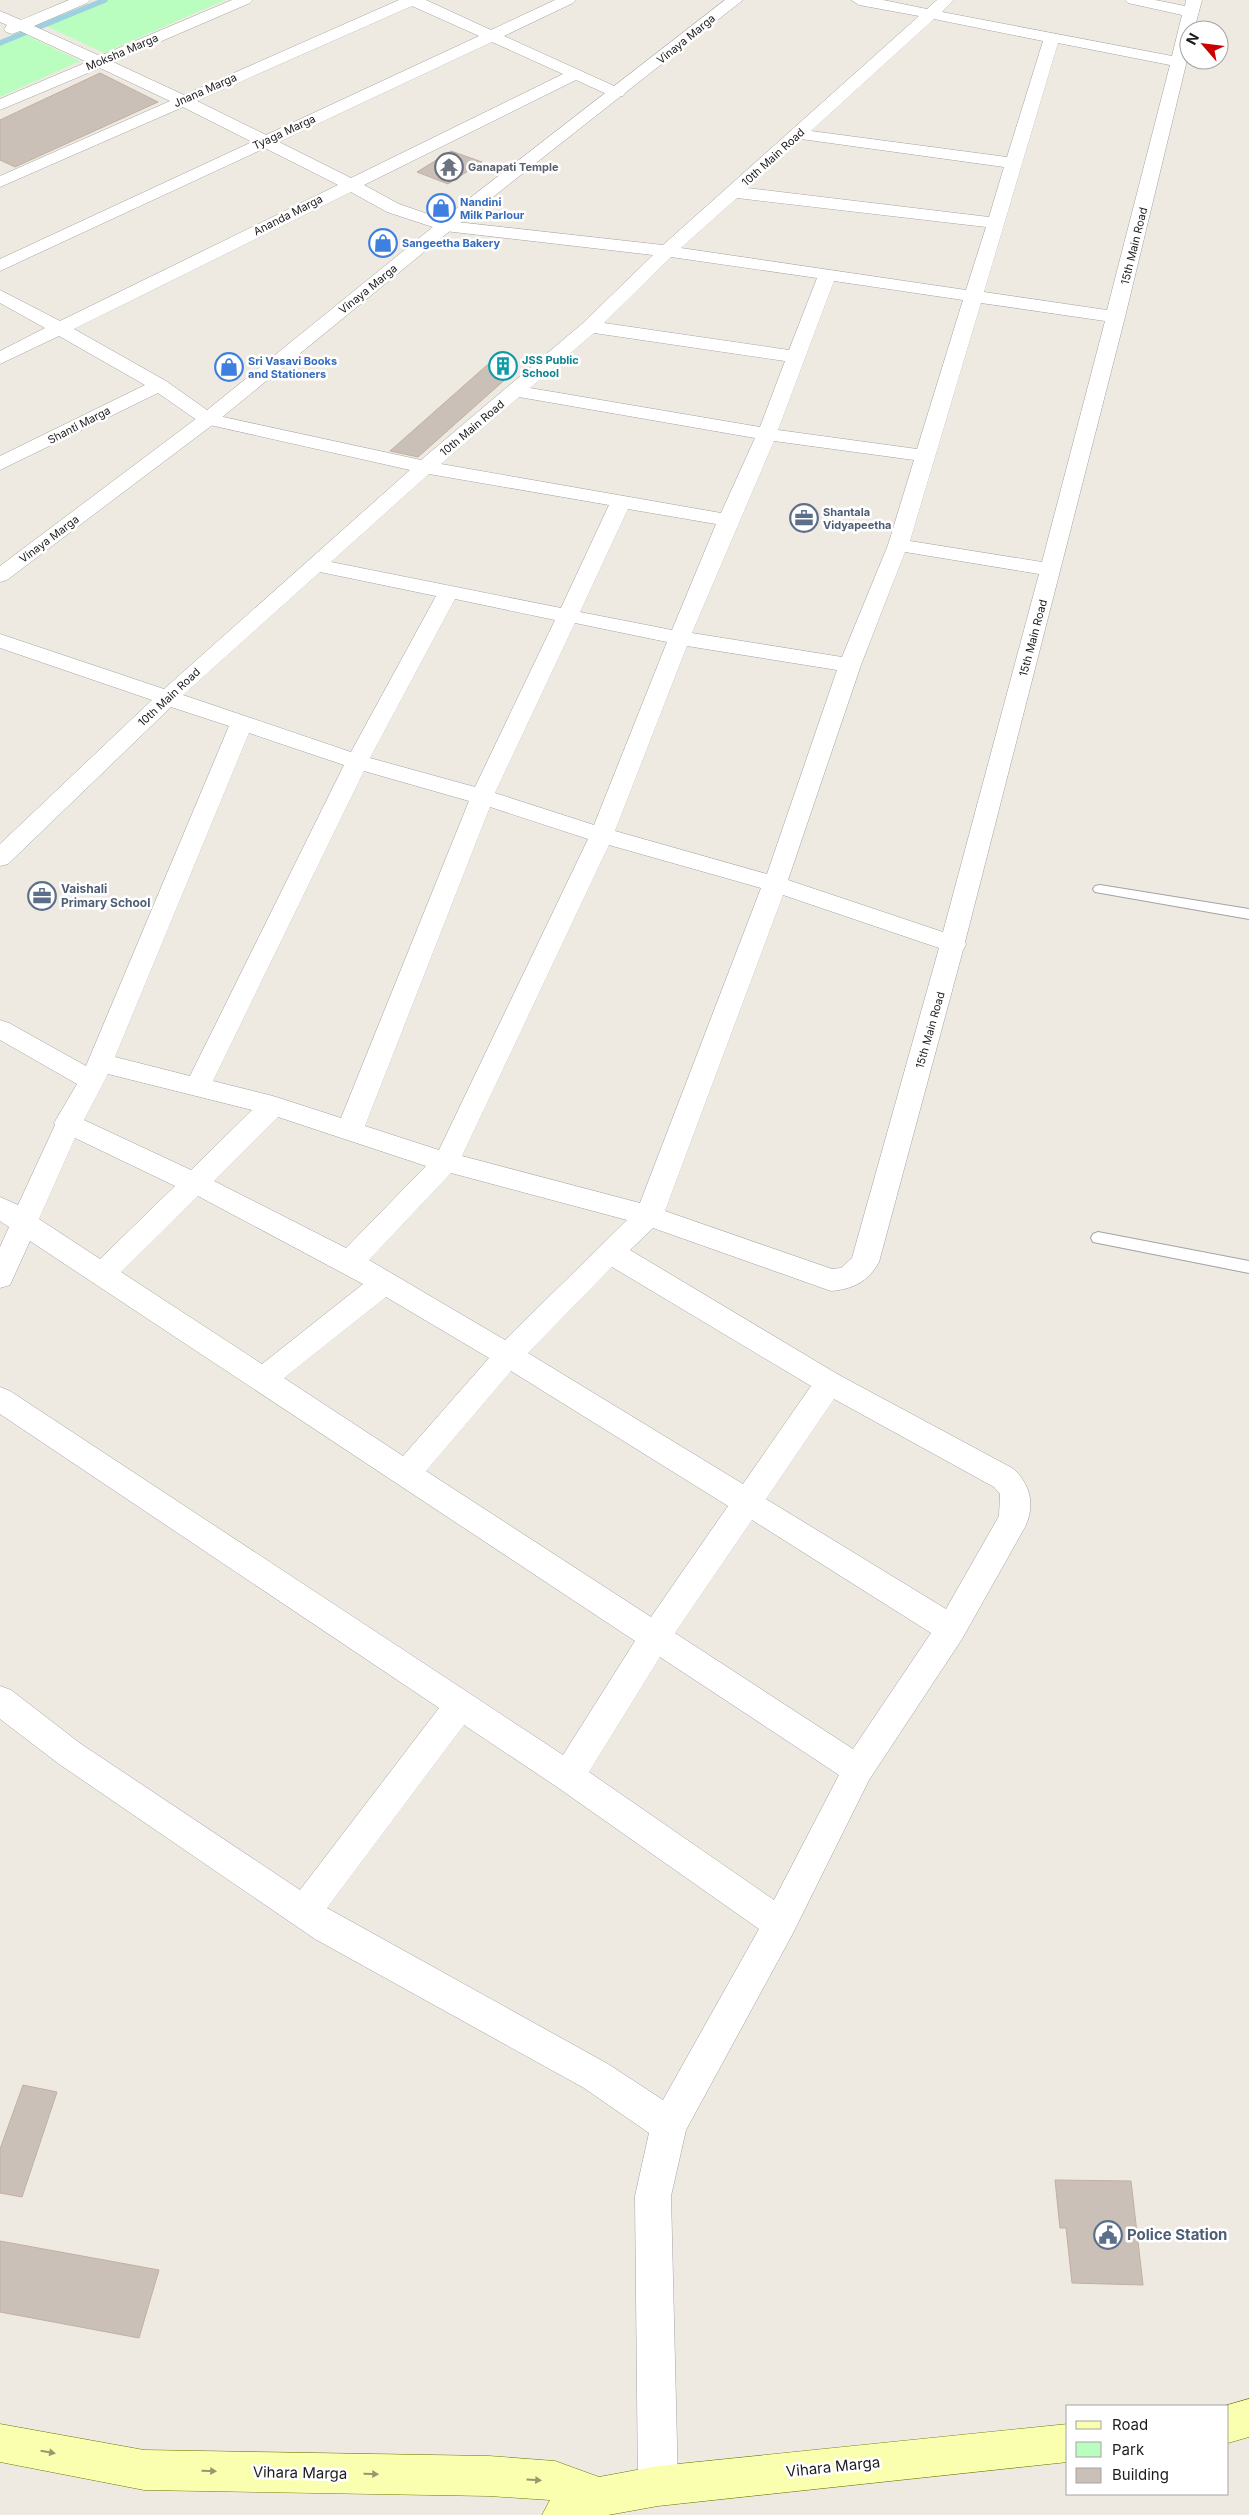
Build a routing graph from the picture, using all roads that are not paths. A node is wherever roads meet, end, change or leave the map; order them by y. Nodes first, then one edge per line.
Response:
1 (82, 0) edge
2 (245, 0) edge
3 (412, 0) edge
4 (568, 0) edge
5 (734, 0) edge
6 (859, 0) edge
7 (946, 0) edge
8 (1133, 0) edge
9 (1192, 6) edge
10 (931, 13) junction
11 (0, 16) edge
12 (29, 29) junction
13 (0, 34) edge
14 (494, 36) junction
15 (1052, 38) junction
16 (100, 61) junction
17 (1178, 62) junction
18 (576, 74) junction
19 (617, 93) junction
20 (182, 100) junction
21 (0, 105) edge
22 (799, 134) junction
23 (264, 141) junction
24 (1013, 163) junction
25 (0, 182) edge
26 (350, 184) junction
27 (734, 192) junction
28 (994, 223) junction
29 (445, 226) junction
30 (667, 251) junction
31 (0, 266) edge
32 (827, 276) junction
33 (0, 295) edge
34 (973, 296) junction
35 (1116, 317) junction
36 (590, 326) junction
37 (59, 330) junction
38 (798, 356) junction
39 (0, 358) edge
40 (159, 385) junction
41 (516, 391) junction
42 (208, 419) junction
43 (767, 434) junction
44 (925, 456) junction
45 (0, 464) edge
46 (425, 467) junction
47 (622, 500) junction
48 (728, 520) junction
49 (898, 545) junction
50 (316, 565) junction
51 (1051, 570) junction
52 (0, 576) edge
53 (448, 593) junction
54 (569, 616) junction
55 (679, 638) junction
56 (0, 640) edge
57 (850, 665) junction
58 (168, 697) junction
59 (242, 722) junction
60 (357, 762) junction
61 (482, 797) junction
62 (602, 836) junction
63 (0, 858) edge
64 (775, 884) junction
65 (1100, 888) dead end
66 (1249, 914) edge
67 (954, 944) junction
68 (0, 1028) edge
69 (95, 1071) junction
70 (198, 1086) junction
71 (273, 1106) junction
72 (67, 1123) junction
73 (349, 1132) junction
74 (446, 1162) junction
75 (194, 1183) junction
76 (0, 1207) edge
77 (649, 1216) junction
78 (26, 1223) junction
79 (1098, 1238) dead end
80 (610, 1252) junction
81 (349, 1263) junction
82 (1249, 1267) edge
83 (103, 1273) junction
84 (0, 1277) edge
85 (384, 1283) junction
86 (508, 1355) junction
87 (263, 1379) junction
88 (829, 1383) junction
89 (0, 1399) edge
90 (406, 1473) junction
91 (748, 1504) junction
92 (951, 1629) junction
93 (655, 1637) junction
94 (0, 1700) edge
95 (460, 1704) junction
96 (858, 1770) junction
97 (568, 1776) junction
98 (304, 1912) junction
99 (780, 1924) junction
100 (669, 2125) junction
101 (1249, 2418) edge
102 (1229, 2424) edge
103 (1229, 2428) edge
104 (1249, 2430) edge
105 (0, 2443) edge
106 (1066, 2443) edge
107 (658, 2486) junction
108 (599, 2497) junction
109 (562, 2515) edge

1 - 12 street
2 - 16 street, Moksha Marga
3 - 14 street
3 - 20 street, Jnana Marga
4 - 14 street, Tyaga Marga
5 - 19 street, Vinaya Marga
6 - 10 street
7 - 10 street, 10th Main Road
8 - 9 street
9 - 17 street, 15th Main Road
10 - 15 street
10 - 22 street, 10th Main Road
11 - 12 street
12 - 13 street
12 - 16 street
14 - 18 street
14 - 23 street, Tyaga Marga
15 - 17 street
15 - 24 street
16 - 20 street
16 - 21 street, Moksha Marga
17 - 35 street, 15th Main Road
18 - 19 street
18 - 26 street, Ananda Marga
19 - 29 street, Vinaya Marga
20 - 23 street
20 - 25 street, Jnana Marga
22 - 24 street
22 - 27 street, 10th Main Road
23 - 26 street
23 - 31 street, Tyaga Marga
24 - 28 street
26 - 29 street
26 - 37 street, Ananda Marga
27 - 28 street
27 - 30 street, 10th Main Road
28 - 34 street
29 - 30 street
29 - 42 street, Vinaya Marga
30 - 32 street
30 - 36 street, 10th Main Road
32 - 34 street
32 - 38 street
33 - 37 street
34 - 35 street
34 - 44 street
35 - 51 street, 15th Main Road
36 - 38 street
36 - 41 street, 10th Main Road
37 - 39 street, Ananda Marga
37 - 40 street
38 - 43 street
40 - 42 street
40 - 45 street, Shanti Marga
41 - 43 street
41 - 46 street, 10th Main Road
42 - 46 street
42 - 52 street, Vinaya Marga
43 - 44 street
43 - 48 street
44 - 49 street
46 - 47 street
46 - 50 street, 10th Main Road
47 - 48 street
47 - 54 street
48 - 55 street
49 - 51 street
49 - 57 street
50 - 53 street
50 - 58 street, 10th Main Road
51 - 67 street, 15th Main Road
53 - 54 street
53 - 60 street
54 - 55 street
54 - 61 street
55 - 57 street
55 - 62 street
56 - 58 street
57 - 64 street
58 - 59 street
58 - 63 street, 10th Main Road
59 - 60 street
59 - 69 street
60 - 61 street
60 - 70 street
61 - 62 street
61 - 73 street
62 - 64 street
62 - 74 street
64 - 67 street
64 - 77 street
65 - 66 lane
67 - 77 street, 15th Main Road
68 - 69 street
69 - 70 street
69 - 72 street
70 - 71 street
71 - 73 street
71 - 75 street
72 - 75 street
72 - 78 street
73 - 74 street
74 - 77 street
74 - 81 street
75 - 81 street
75 - 83 street
76 - 78 street
77 - 80 street
78 - 83 street
78 - 84 street
79 - 82 lane
80 - 86 street
80 - 88 street
81 - 85 street
83 - 87 street
85 - 86 street
85 - 87 street
86 - 90 street
86 - 91 street
87 - 90 street
88 - 91 street
88 - 92 street
89 - 95 street
90 - 93 street
91 - 92 street
91 - 93 street
92 - 96 street
93 - 96 street
93 - 97 street
94 - 98 street
95 - 97 street
95 - 98 street
96 - 99 street
97 - 99 street
98 - 100 street
99 - 100 street
100 - 107 street
101 - 102 main road
103 - 104 main road
105 -> 108 main road, Vihara Marga
106 - 107 main road, Vihara Marga
107 - 108 main road, Vihara Marga
108 - 109 main road, Vihara Marga

